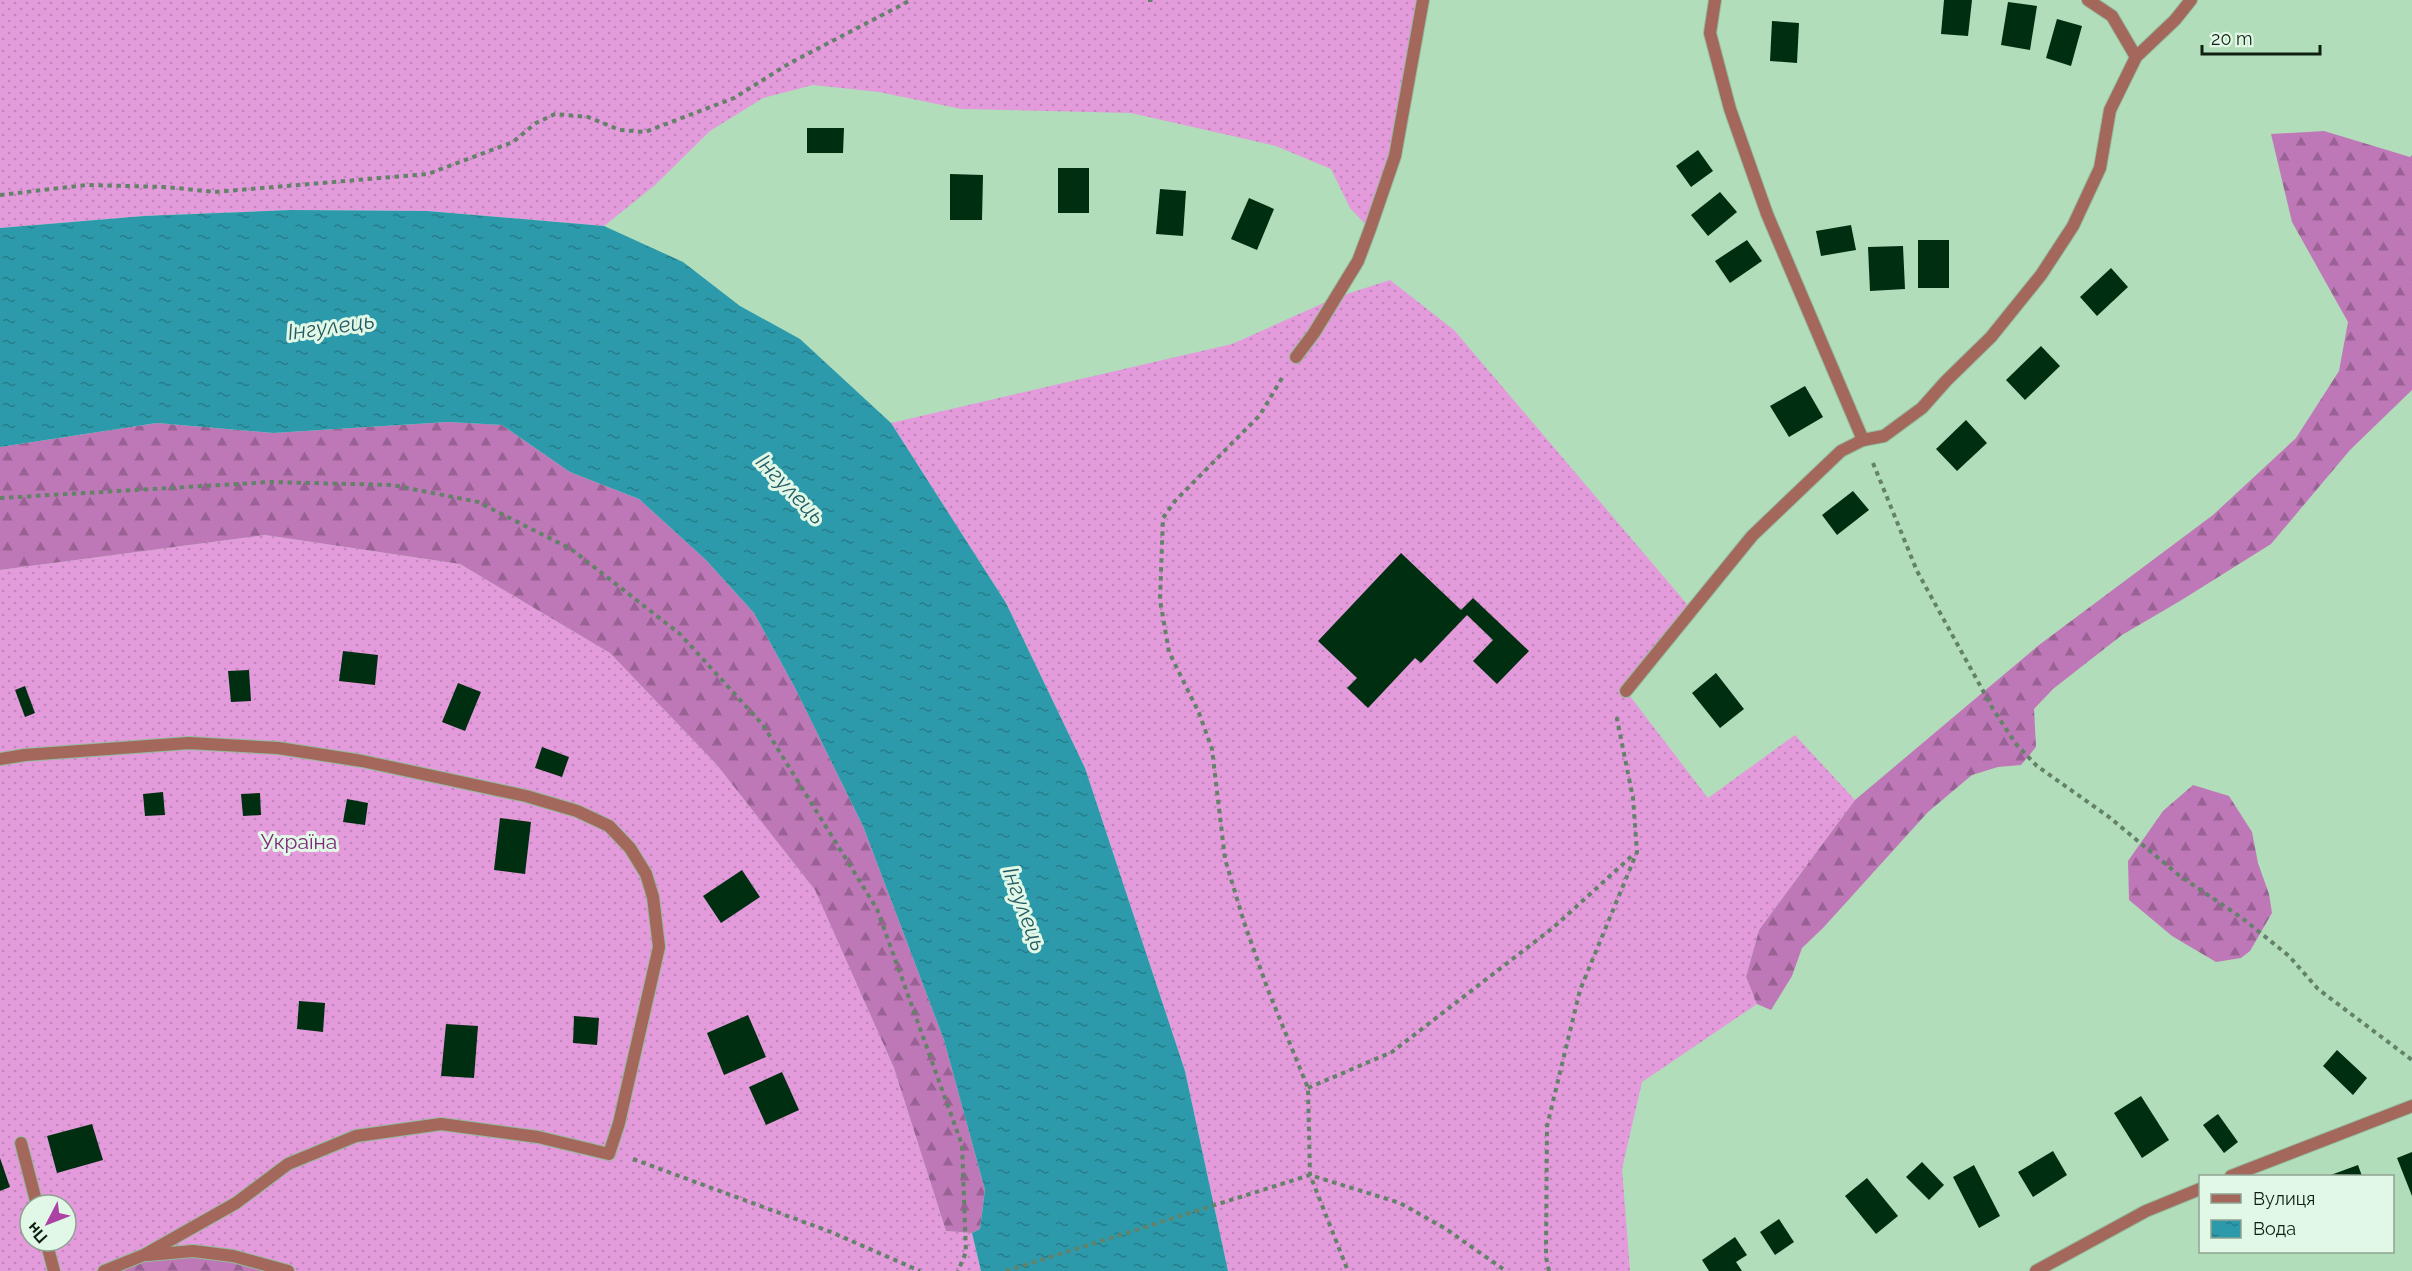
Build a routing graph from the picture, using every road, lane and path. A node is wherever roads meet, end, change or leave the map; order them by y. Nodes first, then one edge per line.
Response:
1 (911, 0) edge
2 (1148, 0) edge
3 (1155, 0) edge
4 (1423, 0) edge
5 (1715, 0) edge
6 (2088, 0) edge
7 (2191, 0) edge
8 (2136, 57) junction
9 (0, 195) edge
10 (1296, 357) joint
11 (1863, 440) junction
12 (0, 498) edge
13 (1626, 691) joint
14 (0, 759) edge
15 (1637, 852) junction
16 (2412, 1060) edge
17 (1308, 1088) junction
18 (2412, 1106) edge
19 (21, 1143) dead end
20 (609, 1154) junction
21 (1310, 1175) junction
22 (2234, 1175) edge
23 (2199, 1189) edge
24 (34, 1193) edge
25 (49, 1253) edge
26 (144, 1255) junction
27 (2044, 1269) edge
28 (54, 1271) edge
29 (104, 1271) edge
30 (288, 1271) edge
31 (920, 1271) edge
32 (958, 1271) edge
33 (1006, 1271) edge
34 (1348, 1271) edge
35 (1506, 1271) edge
36 (1549, 1271) edge

1 - 9 path
2 - 3 path
4 - 10 street
5 - 11 street
6 - 8 street
7 - 8 street
8 - 11 street
10 - 17 path
11 - 13 street
11 - 16 path
12 - 32 path
13 - 15 path
14 - 20 street
15 - 17 path
15 - 36 path
17 - 21 path
18 - 22 street
19 - 24 street
20 - 26 street
20 - 31 path
21 - 33 path
21 - 34 path
21 - 35 path
23 - 27 street
25 - 28 street
26 - 29 street
26 - 30 street

